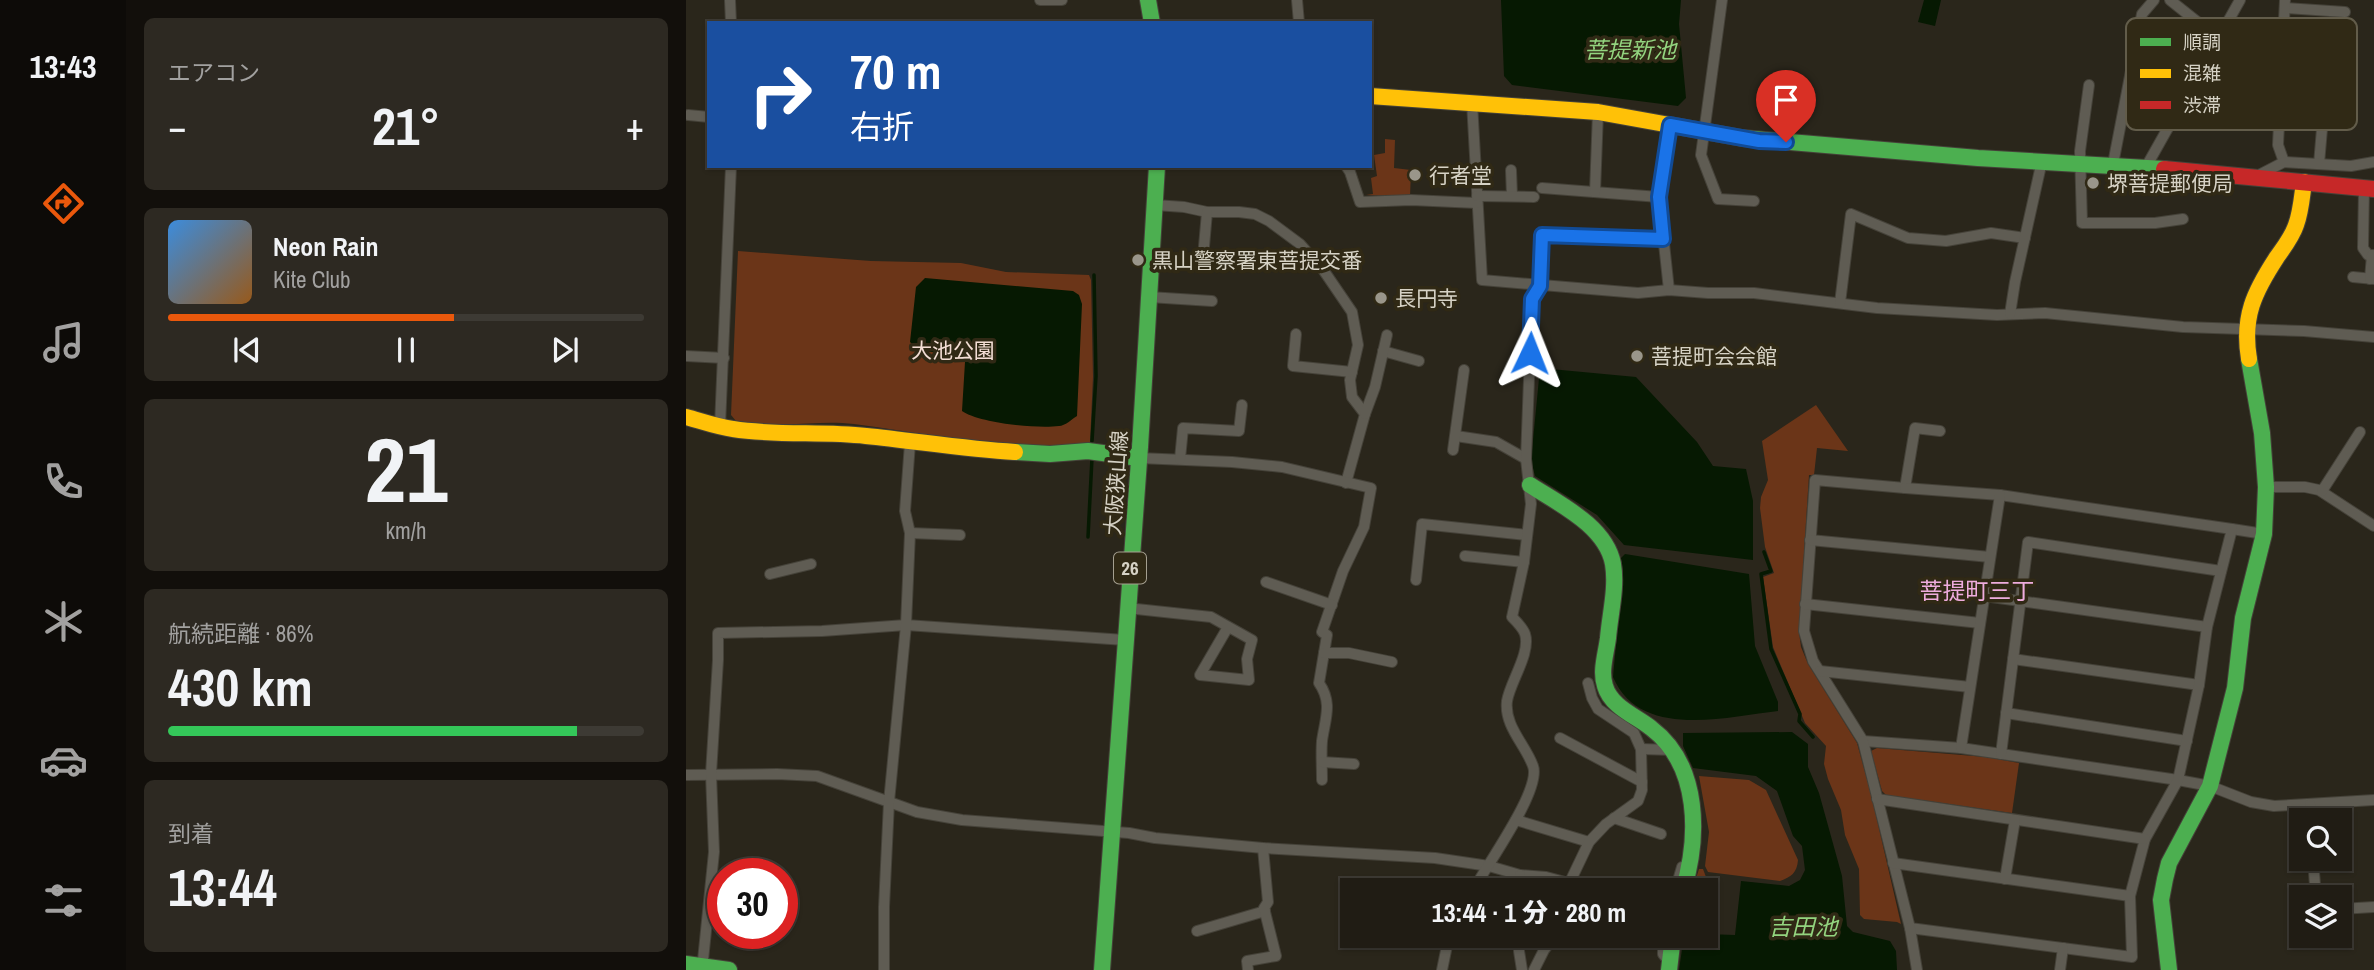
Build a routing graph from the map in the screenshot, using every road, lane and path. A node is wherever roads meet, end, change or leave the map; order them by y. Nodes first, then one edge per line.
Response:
1 (730, 0) edge
2 (1040, 0) edge
3 (1148, 0) edge
4 (1297, 0) edge
5 (1722, 0) edge
6 (2154, 0) edge
7 (2170, 0) edge
8 (2240, 0) edge
9 (1062, 1) edge
10 (2285, 4) edge
11 (2345, 12) dead end
12 (2142, 18) edge
13 (2192, 18) edge
14 (2229, 18) edge
15 (731, 21) edge
16 (1152, 21) edge
17 (1299, 21) edge
18 (2089, 85) dead end
19 (1372, 96) edge
20 (2126, 99) edge
21 (1472, 102) junction
22 (1598, 112) junction
23 (688, 115) dead end
24 (707, 117) edge
25 (1670, 125) junction
26 (2167, 130) edge
27 (2279, 130) edge
28 (2322, 130) edge
29 (1703, 131) junction
30 (2042, 161) junction
31 (2284, 162) junction
32 (2374, 162) edge
33 (2081, 163) junction
34 (2113, 164) junction
35 (2319, 164) junction
36 (2146, 167) junction
37 (731, 168) edge
38 (1157, 168) edge
39 (1347, 168) edge
40 (1511, 170) dead end
41 (2255, 177) junction
42 (2304, 182) junction
43 (2369, 189) edge
44 (1595, 192) junction
45 (1512, 196) junction
46 (1659, 197) junction
47 (1477, 200) junction
48 (1754, 201) dead end
49 (1156, 205) junction
50 (1207, 212) junction
51 (2183, 219) dead end
52 (2025, 238) junction
53 (1663, 239) junction
54 (2373, 255) edge
55 (1203, 258) dead end
56 (2353, 276) dead end
57 (2372, 279) edge
58 (1540, 286) junction
59 (1668, 290) junction
60 (1149, 297) junction
61 (1212, 301) dead end
62 (1840, 303) junction
63 (2010, 314) junction
64 (2246, 330) junction
65 (1296, 334) dead end
66 (1387, 335) dead end
67 (2374, 337) edge
68 (1383, 351) junction
69 (686, 356) edge
70 (723, 358) junction
71 (1419, 362) dead end
72 (1464, 370) dead end
73 (1352, 372) junction
74 (1242, 405) dead end
75 (1365, 414) junction
76 (686, 417) edge
77 (720, 426) junction
78 (1940, 431) dead end
79 (2360, 432) dead end
80 (1455, 436) junction
81 (911, 443) junction
82 (1453, 450) dead end
83 (1139, 458) junction
84 (1180, 459) junction
85 (1526, 459) junction
86 (1346, 483) junction
87 (1530, 485) junction
88 (2266, 487) junction
89 (1905, 488) junction
90 (2322, 491) junction
91 (2000, 495) junction
92 (2374, 526) edge
93 (2232, 529) junction
94 (910, 533) junction
95 (2264, 534) junction
96 (960, 535) dead end
97 (1527, 535) junction
98 (1810, 540) junction
99 (1465, 556) dead end
100 (1990, 557) junction
101 (1524, 562) junction
102 (811, 564) dead end
103 (2221, 571) junction
104 (770, 575) dead end
105 (1416, 580) dead end
106 (1266, 582) dead end
107 (1984, 596) junction
108 (2021, 602) junction
109 (1805, 604) junction
110 (1332, 606) junction
111 (1127, 608) junction
112 (1980, 623) junction
113 (906, 625) junction
114 (1228, 627) junction
115 (2207, 628) junction
116 (1125, 640) junction
117 (1324, 653) junction
118 (2013, 659) junction
119 (1392, 662) dead end
120 (1820, 671) junction
121 (1588, 683) dead end
122 (2199, 685) junction
123 (1970, 687) junction
124 (2006, 713) junction
125 (1560, 738) dead end
126 (1863, 741) junction
127 (2187, 741) junction
128 (1961, 748) junction
129 (1642, 749) junction
130 (1673, 750) junction
131 (2001, 754) junction
132 (1322, 762) junction
133 (1354, 764) dead end
134 (686, 775) edge
135 (711, 775) junction
136 (1322, 780) dead end
137 (2178, 780) junction
138 (1642, 782) junction
139 (2210, 786) junction
140 (1877, 799) junction
141 (2374, 800) edge
142 (889, 803) junction
143 (2310, 804) junction
144 (2310, 808) edge
145 (1614, 818) junction
146 (1516, 820) junction
147 (2015, 820) junction
148 (1112, 833) junction
149 (1661, 834) dead end
150 (2145, 839) junction
151 (1590, 842) junction
152 (1694, 846) junction
153 (1263, 848) junction
154 (1893, 863) junction
155 (1489, 866) junction
156 (1520, 875) joint
157 (1481, 878) edge
158 (1549, 878) edge
159 (1574, 878) edge
160 (1679, 878) edge
161 (1688, 878) edge
162 (2005, 879) junction
163 (2130, 896) junction
164 (2374, 906) edge
165 (2352, 908) edge
166 (1265, 911) junction
167 (1910, 928) junction
168 (1197, 931) dead end
169 (1447, 948) edge
170 (1518, 948) edge
171 (1546, 948) edge
172 (1663, 948) edge
173 (1671, 948) edge
174 (2063, 948) junction
175 (1271, 957) junction
176 (1669, 966) edge
177 (697, 967) edge
178 (729, 970) edge
179 (884, 970) edge
180 (1102, 970) edge
181 (1248, 970) edge
182 (1276, 970) edge
183 (1442, 970) edge
184 (1522, 970) edge
185 (1534, 970) edge
186 (1917, 970) edge
187 (2060, 970) edge
188 (2169, 970) edge

1 - 15 street
2 - 9 street
3 - 16 street
4 - 17 street
5 - 29 street
6 - 12 street
7 - 13 street
8 - 14 street
10 - 11 street
18 - 33 street
19 - 21 street
20 - 34 street
21 - 22 street
21 - 47 street
22 - 25 street
22 - 44 street
23 - 24 street
25 - 29 street
25 - 46 street
26 - 36 street
27 - 31 street
28 - 35 street
29 - 30 street
29 - 48 street
30 - 33 street
30 - 52 street
31 - 35 street
31 - 41 street
32 - 35 street
33 - 34 street
33 - 51 street
34 - 36 street
36 - 41 street
37 - 70 street
38 - 49 street, 大阪狭山線 / 26
39 - 47 street
40 - 45 street
41 - 42 street
42 - 43 street
42 - 64 street
43 - 54 street
44 - 45 street
44 - 46 street
45 - 47 street
46 - 53 street
47 - 58 street
49 - 50 street
49 - 60 street, 大阪狭山線 / 26
50 - 55 street
50 - 73 street
52 - 62 street
52 - 63 street
53 - 58 street
53 - 59 street
54 - 57 street
56 - 57 street
58 - 59 street
58 - 85 street
59 - 62 street
60 - 61 street
60 - 83 street, 大阪狭山線 / 26
62 - 63 street
63 - 64 street
64 - 67 street
64 - 88 street
65 - 73 street
66 - 68 street
68 - 71 street
68 - 75 street
69 - 70 street
70 - 77 street
72 - 80 street
73 - 75 street
74 - 84 street
75 - 86 street
76 - 77 street
77 - 81 street
78 - 89 street
79 - 90 street
80 - 82 street
80 - 85 street
81 - 83 street
81 - 94 street
83 - 84 street
83 - 111 street, 大阪狭山線 / 26
84 - 86 street
85 - 87 street
86 - 110 street
87 - 97 street
87 - 130 street
88 - 90 street
88 - 95 street
89 - 91 street
89 - 98 street
90 - 92 street
91 - 93 street
91 - 100 street
93 - 95 street
93 - 103 street
94 - 96 street
94 - 113 street
95 - 139 street
97 - 101 street
97 - 105 street
98 - 100 street
98 - 109 street
99 - 101 street
100 - 107 street
101 - 146 street
102 - 104 street
103 - 108 street
103 - 115 street
106 - 110 street
107 - 108 street
107 - 112 street
108 - 115 street
108 - 118 street
109 - 112 street
109 - 120 street
110 - 117 street
111 - 114 street
111 - 116 street, 大阪狭山線 / 26
112 - 123 street
113 - 116 street
113 - 135 street
113 - 142 street
114 - 114 street
115 - 122 street
116 - 148 street, 大阪狭山線 / 26
117 - 119 street
117 - 132 street
118 - 122 street
118 - 124 street
120 - 123 street
120 - 126 street
121 - 129 street
122 - 127 street
123 - 128 street
124 - 127 street
124 - 131 street
125 - 138 street
126 - 128 street
126 - 140 street
127 - 137 street
128 - 131 street
129 - 130 street
129 - 138 street
130 - 152 street
131 - 137 street
132 - 133 street
132 - 136 street
134 - 135 street
135 - 142 street
135 - 177 street
137 - 139 street
137 - 150 street
138 - 145 street
139 - 143 street
139 - 188 street
140 - 147 street
140 - 154 street
141 - 143 street
142 - 148 street
142 - 179 street
143 - 144 street
145 - 149 street
145 - 151 street
146 - 151 street
146 - 155 street
147 - 150 street
147 - 162 street
148 - 153 street
148 - 180 street, 大阪狭山線 / 26
150 - 163 street
151 - 159 street
152 - 160 street
152 - 161 street
153 - 155 street
153 - 166 street
154 - 162 street
154 - 167 street
155 - 156 street
155 - 157 street
156 - 158 street
162 - 163 street
163 - 174 street
164 - 165 street
166 - 168 street
166 - 175 street
167 - 174 street
167 - 186 street
169 - 183 street
170 - 184 street
171 - 185 street
172 - 176 street
173 - 176 street
174 - 187 street
175 - 181 street
175 - 182 street
177 - 178 street

